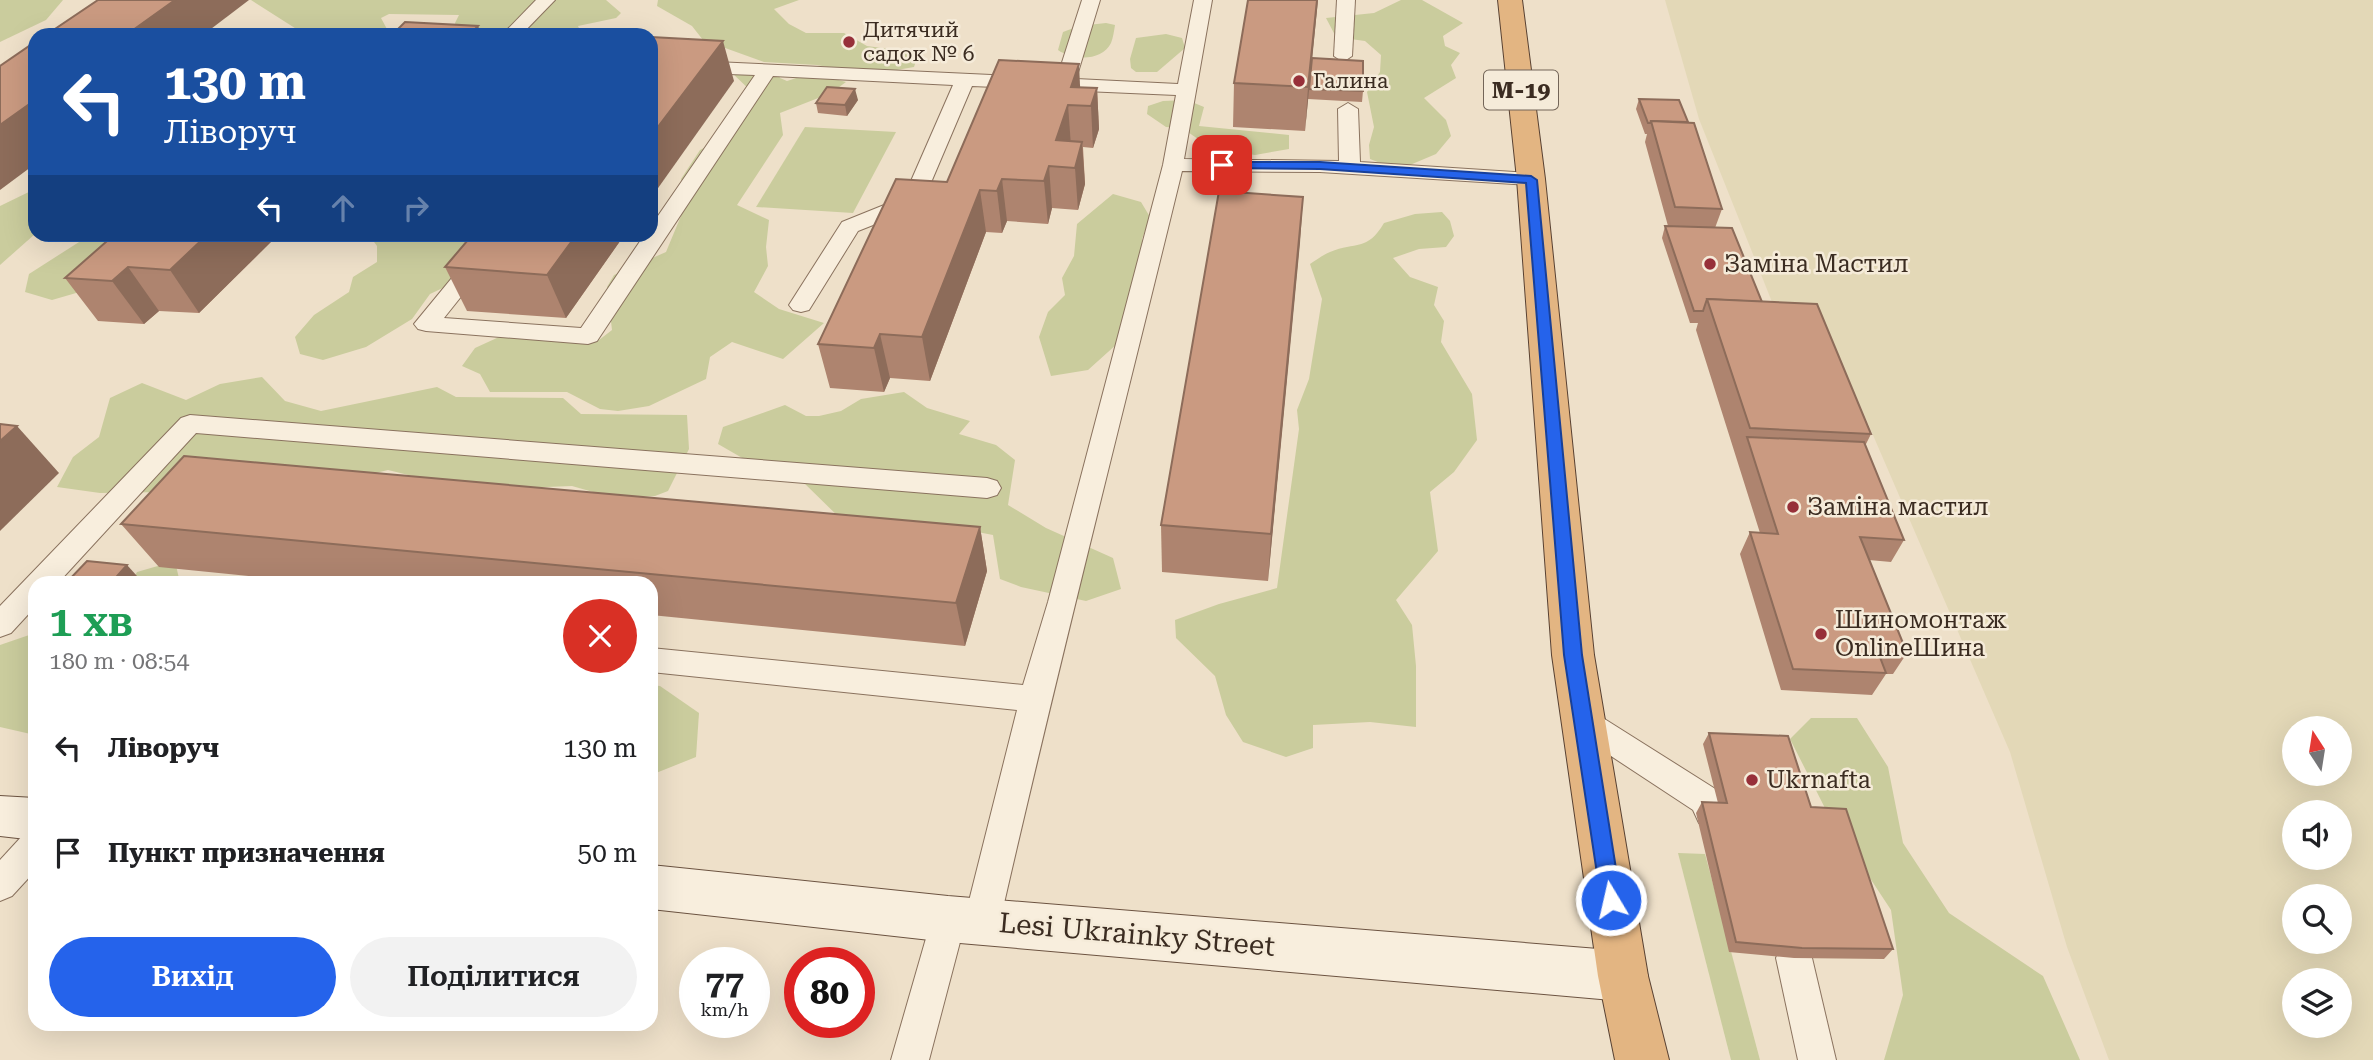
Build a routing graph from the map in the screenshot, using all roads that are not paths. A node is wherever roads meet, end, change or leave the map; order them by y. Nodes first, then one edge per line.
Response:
1 (546, 0) edge
2 (1091, 0) edge
3 (1203, 0) edge
4 (1346, 0) edge
5 (1510, 0) edge
6 (518, 28) edge
7 (1343, 56) dead end
8 (658, 65) edge
9 (767, 71) junction
10 (965, 80) junction
11 (1065, 84) junction
12 (1186, 90) junction
13 (1348, 109) dead end
14 (1173, 165) junction
15 (1350, 167) junction
16 (1531, 180) junction
17 (658, 232) edge
18 (493, 242) edge
19 (651, 242) edge
20 (800, 305) dead end
21 (987, 488) dead end
22 (47, 576) edge
23 (28, 595) edge
24 (0, 625) edge
25 (658, 661) edge
26 (1035, 699) junction
27 (1584, 722) junction
28 (1711, 813) edge
29 (0, 816) edge
30 (28, 818) edge
31 (28, 854) edge
32 (0, 885) edge
33 (658, 888) edge
34 (965, 920) junction
35 (1794, 958) edge
36 (1623, 976) junction
37 (910, 1060) edge
38 (1642, 1060) edge
39 (1816, 1060) edge

1 - 6 lane
2 - 11 lane
3 - 12 lane
4 - 7 lane
5 - 16 highway, М-19
8 - 9 lane
9 - 10 lane
9 - 17 lane
10 - 11 lane
10 - 20 lane
11 - 12 lane
12 - 14 lane
13 - 15 lane
14 - 15 lane
14 - 26 lane
15 - 16 lane
16 - 27 highway, М-19
18 - 19 lane
21 - 22 lane
23 - 24 lane
25 - 26 lane
26 - 34 lane
27 - 28 lane
27 - 36 highway, М-19
29 - 30 main road
31 - 32 lane
33 - 34 main road, Lesi Ukrainky Street
34 - 36 main road, Lesi Ukrainky Street
34 - 37 lane
35 - 39 lane
36 - 38 highway, М-19

